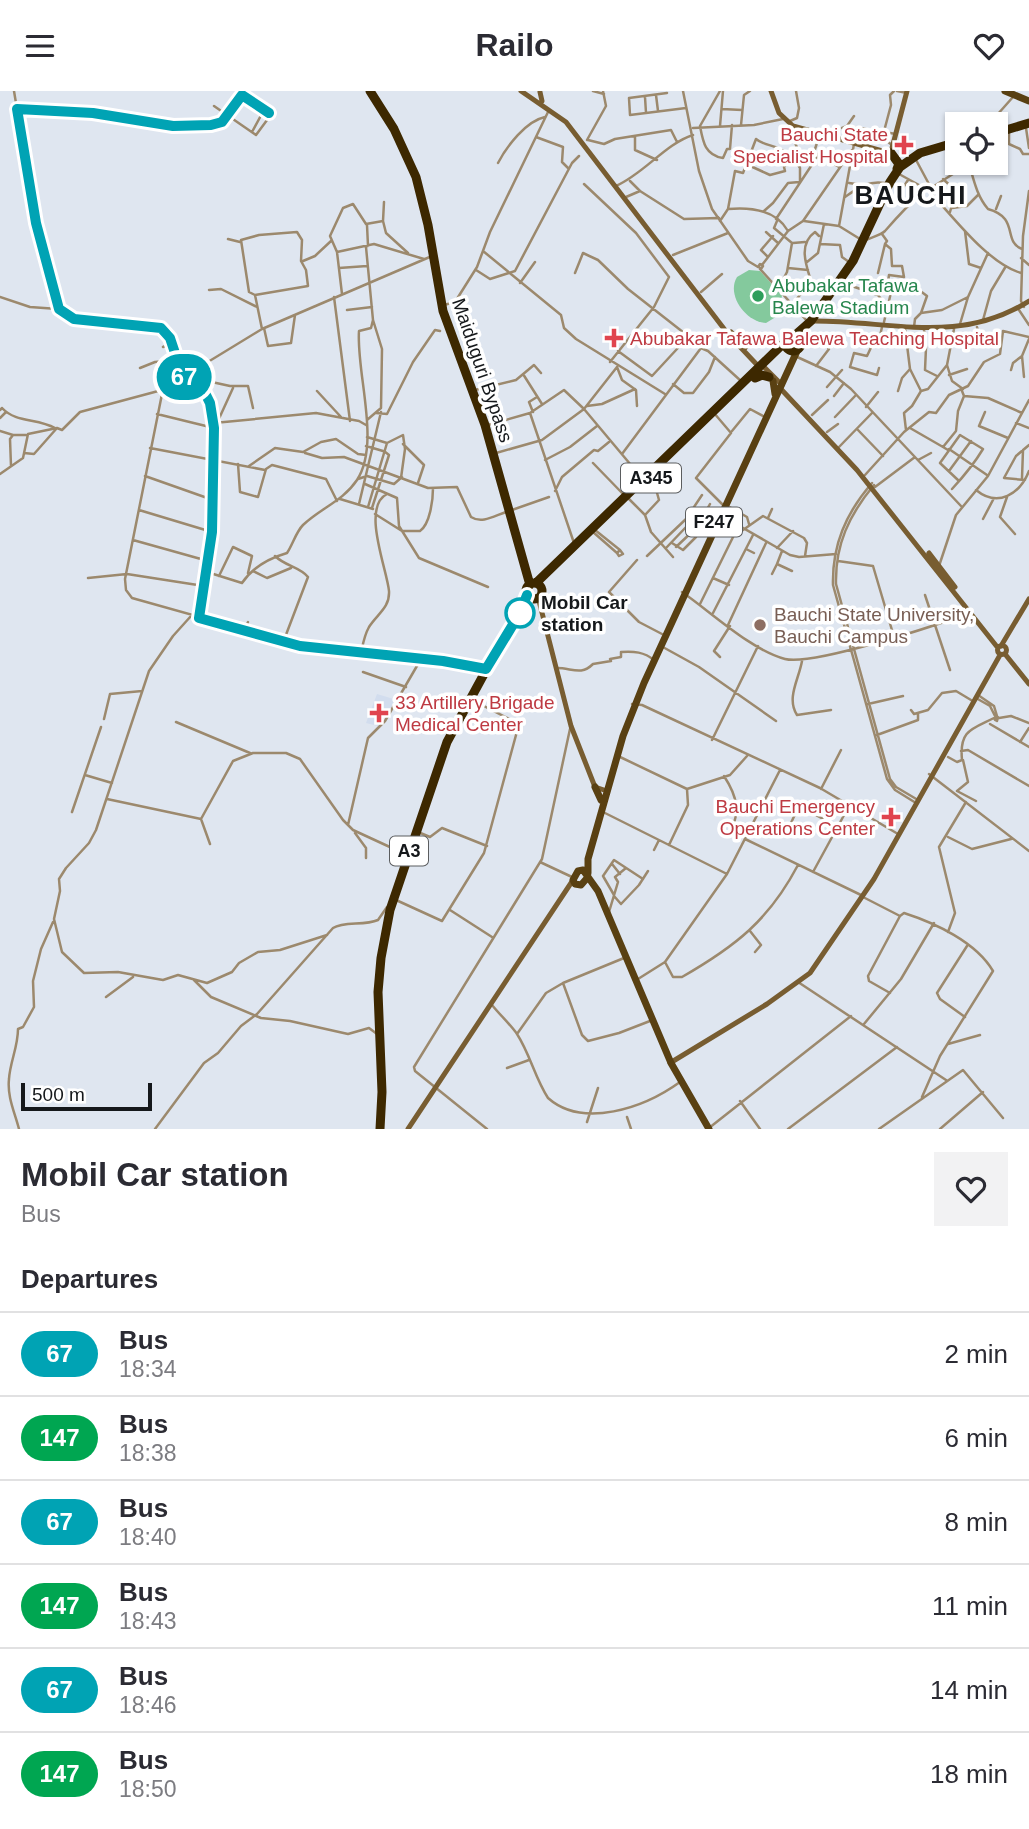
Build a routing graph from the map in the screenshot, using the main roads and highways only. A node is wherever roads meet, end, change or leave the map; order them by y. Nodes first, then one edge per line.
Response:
1 (371, 91) edge
2 (1009, 94) edge
3 (1029, 100) edge
4 (1027, 125) edge
5 (1008, 131) edge
6 (1008, 132) edge
7 (945, 147) edge
8 (901, 160) junction
9 (864, 241) junction
10 (431, 257) junction
11 (821, 310) junction
12 (825, 321) road end
13 (811, 322) junction
14 (793, 346) junction
15 (771, 378) junction
16 (474, 390) junction
17 (715, 414) junction
18 (494, 454) junction
19 (628, 498) junction
20 (726, 499) junction
21 (709, 537) junction
22 (577, 544) junction
23 (535, 593) junction
24 (684, 595) junction
25 (651, 659) junction
26 (470, 699) junction
27 (636, 705) junction
28 (595, 787) road end
29 (606, 791) junction
30 (601, 800) junction
31 (602, 812) junction
32 (421, 821) junction
33 (409, 856) junction
34 (578, 878) junction
35 (626, 957) junction
36 (671, 1063) junction
37 (382, 1129) edge
38 (708, 1129) edge

1 - 10 highway, Maiduguri Bypass
2 - 3 main road
4 - 5 highway
4 - 6 highway
7 - 8 highway
8 - 9 highway, A345
8 - 9 highway, A345
9 - 11 highway, A345
9 - 13 highway, A345
10 - 16 highway, Maiduguri Bypass
10 - 16 highway, Maiduguri Bypass
11 - 12 highway
11 - 13 highway, A345
13 - 14 highway, A345
14 - 15 highway, A345
14 - 15 main road, F247
15 - 17 highway, A345
15 - 17 highway, A345
15 - 20 main road, F247
15 - 20 main road, F247
16 - 18 highway, Maiduguri Bypass
16 - 18 highway, Maiduguri Bypass
17 - 19 highway, A345
18 - 23 highway, Maiduguri Bypass
19 - 22 highway, A345
19 - 22 highway, A345
20 - 21 main road, F247
20 - 21 main road, F247
21 - 24 main road, F247
22 - 23 highway, A345
23 - 26 highway, A3
23 - 26 highway, A3
24 - 25 main road, F247
24 - 25 main road, F247
25 - 27 main road, F247
26 - 32 highway, A3
27 - 29 main road, F247
27 - 29 main road, F247
28 - 30 main road
29 - 30 main road, F247
29 - 31 main road, F247
30 - 31 main road, F247
31 - 34 main road, F247
32 - 33 highway, A3
32 - 33 highway, A3
33 - 37 highway, A3
34 - 35 main road
34 - 35 main road
35 - 36 main road
35 - 36 main road
36 - 38 main road

